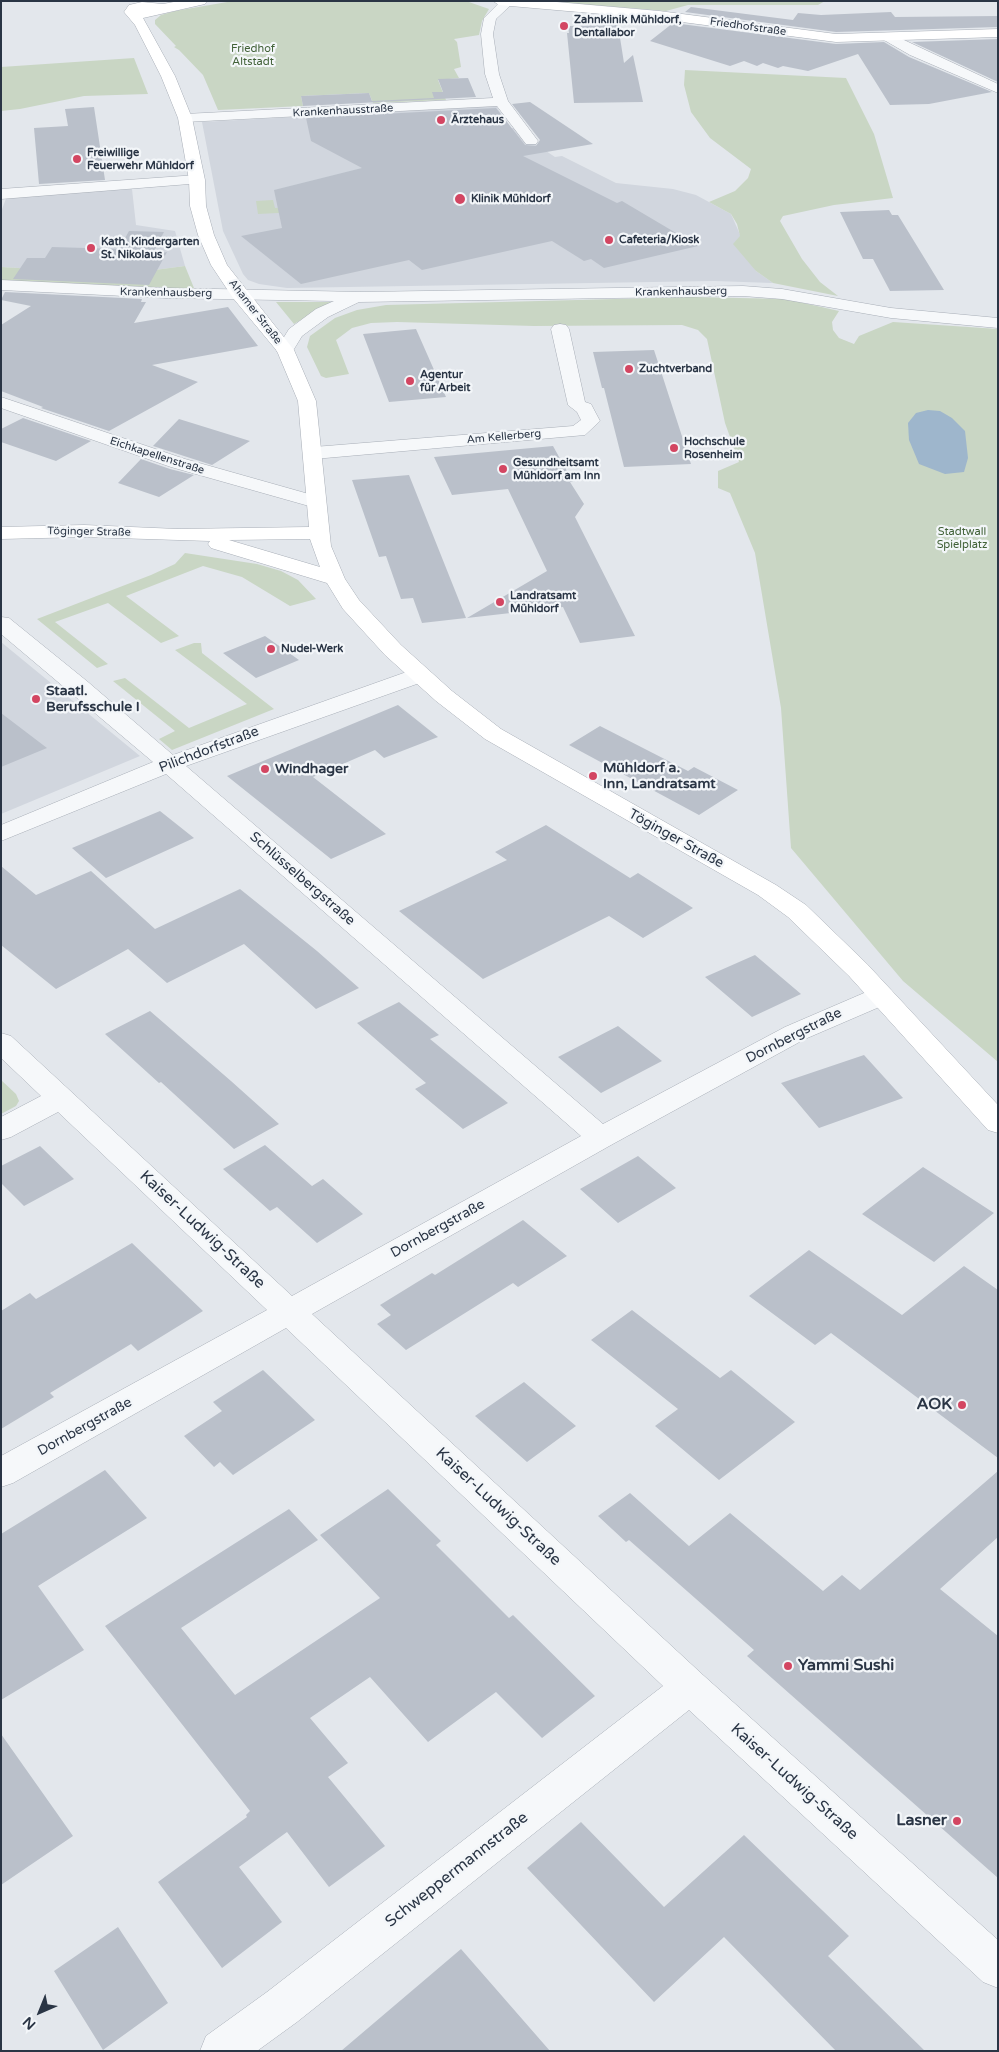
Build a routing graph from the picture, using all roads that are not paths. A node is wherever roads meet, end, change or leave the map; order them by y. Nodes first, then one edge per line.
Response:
1 (201, 1) edge
2 (503, 2) edge
3 (135, 11) edge
4 (998, 33) edge
5 (918, 36) junction
6 (889, 37) junction
7 (933, 59) junction
8 (998, 89) edge
9 (501, 102) junction
10 (185, 118) junction
11 (531, 141) dead end
12 (197, 180) junction
13 (1, 194) edge
14 (1, 285) edge
15 (239, 294) junction
16 (362, 297) junction
17 (998, 323) edge
18 (560, 330) dead end
19 (285, 350) junction
20 (1, 402) edge
21 (314, 452) junction
22 (316, 502) junction
23 (1, 533) edge
24 (178, 535) junction
25 (320, 540) junction
26 (244, 550) junction
27 (335, 579) junction
28 (1, 623) edge
29 (420, 674) junction
30 (170, 764) junction
31 (1, 834) edge
32 (881, 996) junction
33 (1, 1042) edge
34 (61, 1098) junction
35 (998, 1123) edge
36 (1, 1130) edge
37 (600, 1138) junction
38 (289, 1312) junction
39 (1, 1473) edge
40 (690, 1687) junction
41 (998, 1968) edge
42 (222, 2051) edge

1 - 3 street, Ahamer Straße
2 - 6 street, Friedhofstraße
2 - 9 street
3 - 10 street, Ahamer Straße
4 - 5 street, Friedhofstraße
5 - 6 street, Friedhofstraße
5 - 7 street
6 - 7 street
7 - 8 street
9 - 10 street, Krankenhausstraße
9 - 11 street
10 - 12 street, Ahamer Straße
12 - 13 street
12 - 15 street, Ahamer Straße
14 - 15 street, Krankenhausberg
15 - 16 street, Krankenhausberg
15 - 19 street, Ahamer Straße
16 - 17 street, Krankenhausberg
16 - 19 street, Krankenhausberg
18 - 21 street, Am Kellerberg
19 - 21 street, Ahamer Straße
20 - 22 street, Eichkapellenstraße
21 - 22 street, Ahamer Straße
22 - 25 street, Ahamer Straße
23 - 24 street, Töginger Straße
24 - 25 street, Töginger Straße
24 - 26 street, Töginger Straße
25 - 26 street, Töginger Straße
25 - 27 street, Töginger Straße
26 - 27 street, Töginger Straße
27 - 29 street, Töginger Straße
28 - 30 street, Schlüsselbergstraße
29 - 30 street, Pilichdorfstraße
29 - 32 street, Töginger Straße
30 - 31 street, Pilichdorfstraße
30 - 37 street, Schlüsselbergstraße
32 - 35 street, Töginger Straße
32 - 37 street, Dornbergstraße
33 - 34 street, Kaiser-Ludwig-Straße
34 - 36 street
34 - 38 street, Kaiser-Ludwig-Straße
37 - 38 street, Dornbergstraße
38 - 39 street, Dornbergstraße
38 - 40 street, Kaiser-Ludwig-Straße
40 - 41 street, Kaiser-Ludwig-Straße
40 - 42 street, Schweppermannstraße

